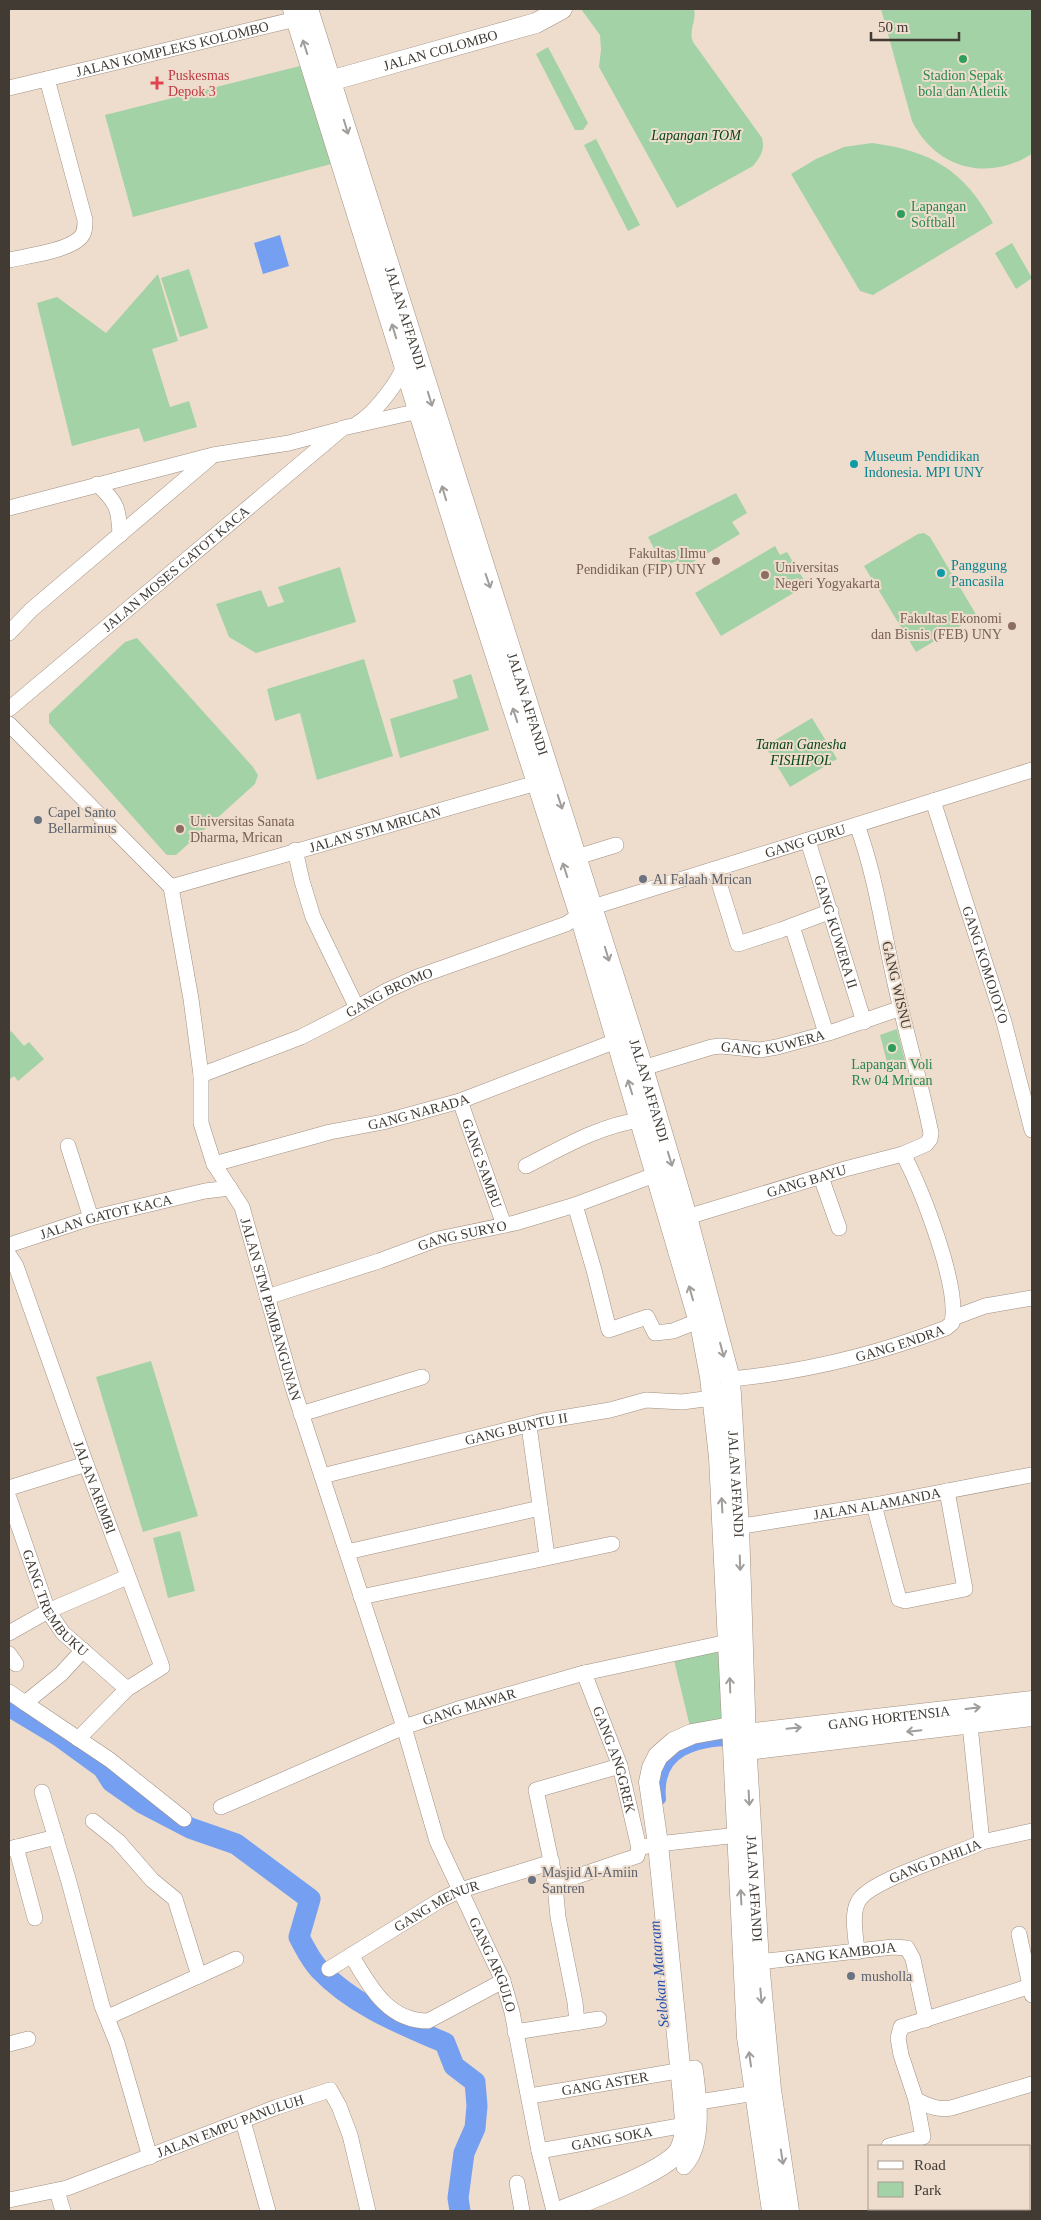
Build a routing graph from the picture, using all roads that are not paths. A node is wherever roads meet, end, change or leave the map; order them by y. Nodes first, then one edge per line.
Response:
1 (562, 9) edge
2 (299, 12) edge
3 (46, 79) junction
4 (324, 83) junction
5 (9, 88) edge
6 (9, 260) edge
7 (404, 364) junction
8 (419, 411) junction
9 (349, 427) junction
10 (213, 455) junction
11 (97, 484) junction
12 (10, 502) edge
13 (120, 535) junction
14 (466, 537) junction
15 (9, 632) edge
16 (9, 709) edge
17 (9, 724) edge
18 (1032, 770) edge
19 (545, 781) junction
20 (934, 801) junction
21 (857, 826) junction
22 (808, 841) junction
23 (616, 845) dead end
24 (295, 850) junction
25 (577, 857) junction
26 (716, 870) junction
27 (171, 887) junction
28 (831, 911) junction
29 (586, 912) junction
30 (792, 926) junction
31 (357, 1008) junction
32 (901, 1008) junction
33 (864, 1022) junction
34 (826, 1033) junction
35 (616, 1041) junction
36 (642, 1068) junction
37 (201, 1075) junction
38 (460, 1100) junction
39 (641, 1120) junction
40 (1032, 1130) edge
41 (926, 1144) joint
42 (68, 1146) dead end
43 (903, 1154) junction
44 (526, 1166) dead end
45 (657, 1174) junction
46 (222, 1176) junction
47 (822, 1177) junction
48 (575, 1205) junction
49 (687, 1217) junction
50 (91, 1218) junction
51 (504, 1225) junction
52 (839, 1228) dead end
53 (31, 1238) junction
54 (9, 1245) edge
55 (13, 1261) edge
56 (267, 1297) junction
57 (1032, 1298) edge
58 (953, 1318) junction
59 (705, 1325) junction
60 (422, 1377) dead end
61 (730, 1379) junction
62 (712, 1398) junction
63 (301, 1414) junction
64 (528, 1426) junction
65 (86, 1464) junction
66 (322, 1476) junction
67 (1032, 1476) edge
68 (9, 1488) edge
69 (947, 1491) junction
70 (9, 1498) edge
71 (874, 1505) junction
72 (540, 1508) junction
73 (731, 1528) junction
74 (612, 1544) dead end
75 (346, 1552) junction
76 (547, 1556) junction
77 (127, 1577) junction
78 (362, 1597) junction
79 (48, 1611) junction
80 (9, 1633) edge
81 (728, 1642) junction
82 (83, 1650) junction
83 (584, 1673) junction
84 (127, 1689) junction
85 (9, 1692) edge
86 (1032, 1701) edge
87 (25, 1703) junction
88 (1032, 1716) edge
89 (970, 1725) junction
90 (404, 1727) junction
91 (78, 1739) junction
92 (737, 1739) junction
93 (620, 1766) junction
94 (42, 1792) dead end
95 (221, 1807) dead end
96 (184, 1819) dead end
97 (93, 1821) dead end
98 (1032, 1831) edge
99 (738, 1835) junction
100 (56, 1836) junction
101 (982, 1842) junction
102 (662, 1843) junction
103 (12, 1848) edge
104 (639, 1848) junction
105 (553, 1868) junction
106 (461, 1890) junction
107 (35, 1918) dead end
108 (1018, 1934) dead end
109 (857, 1952) junction
110 (351, 1955) junction
111 (236, 1959) dead end
112 (759, 1962) junction
113 (329, 1969) dead end
114 (199, 1976) junction
115 (503, 1981) junction
116 (1031, 1990) edge
117 (108, 2017) junction
118 (599, 2019) dead end
119 (926, 2020) junction
120 (577, 2023) junction
121 (515, 2032) junction
122 (28, 2039) dead end
123 (9, 2044) edge
124 (686, 2069) junction
125 (1032, 2084) edge
126 (763, 2092) junction
127 (530, 2096) junction
128 (916, 2100) junction
129 (699, 2102) junction
130 (243, 2121) junction
131 (685, 2126) junction
132 (893, 2145) edge
133 (539, 2151) junction
134 (150, 2156) junction
135 (684, 2167) dead end
136 (517, 2183) dead end
137 (57, 2191) junction
138 (9, 2200) edge
139 (63, 2211) edge
140 (268, 2211) edge
141 (368, 2211) edge
142 (522, 2211) edge
143 (554, 2211) edge
144 (561, 2211) edge
145 (772, 2211) edge
146 (789, 2211) edge

1 - 4 main road, JALAN COLOMBO
2 - 3 street, JALAN KOMPLEKS KOLOMBO
2 - 4 main road, JALAN AFFANDI
3 - 5 street, JALAN KOMPLEKS KOLOMBO
3 - 6 street
7 -> 4 main road, JALAN AFFANDI
4 -> 14 main road, JALAN AFFANDI
7 - 8 main road, JALAN AFFANDI
7 - 9 street, JALAN MOSES GATOT KACA
8 - 9 street, JALAN MOSES GATOT KACA
14 -> 8 main road, JALAN AFFANDI
9 - 10 street, JALAN MOSES GATOT KACA
9 - 16 street, JALAN MOSES GATOT KACA
10 - 11 street, JALAN MOSES GATOT KACA
10 - 13 street
11 - 12 street, JALAN MOSES GATOT KACA
11 - 13 street
13 - 15 street
14 - 19 main road, JALAN AFFANDI
17 - 27 street
18 - 20 street, GANG GURU
19 - 24 street, JALAN STM MRICAN
19 -> 25 main road, JALAN AFFANDI
29 -> 19 main road, JALAN AFFANDI
20 - 21 street, GANG GURU
20 - 40 street, GANG KOMOJOYO
21 - 22 street, GANG GURU
21 - 32 street, GANG WISNU
22 - 26 street, GANG GURU
22 - 28 street, GANG KUWERA II
23 - 25 street
24 - 27 street, JALAN STM MRICAN
24 - 31 street
25 - 29 main road, JALAN AFFANDI
26 - 29 street, GANG GURU
26 - 30 street
27 - 37 street, JALAN STM PEMBANGUNAN
28 - 30 street
28 - 33 street, GANG KUWERA II
29 - 31 street, GANG BROMO
29 - 35 main road, JALAN AFFANDI
29 -> 36 main road, JALAN AFFANDI
30 - 34 street
31 - 37 street, GANG BROMO
32 - 33 street, GANG KUWERA
32 - 41 street, GANG WISNU
33 - 34 street, GANG KUWERA
34 - 36 street, GANG KUWERA
35 - 38 street, GANG NARADA
39 -> 35 main road, JALAN AFFANDI
36 -> 49 main road, JALAN AFFANDI
37 - 46 street, JALAN STM PEMBANGUNAN
38 - 46 street, GANG NARADA
38 - 51 street, GANG SAMBU
39 - 44 street
39 - 45 main road, JALAN AFFANDI
41 - 43 street, GANG BAYU
42 - 50 street
43 - 47 street, GANG BAYU
43 - 58 street, GANG ENDRA
45 - 48 street, GANG SURYO
59 -> 45 main road, JALAN AFFANDI
46 - 50 street, JALAN GATOT KACA
46 - 56 street, JALAN STM PEMBANGUNAN
47 - 49 street, GANG BAYU
47 - 52 street
48 - 51 street, GANG SURYO
48 - 59 street
49 - 59 main road, JALAN AFFANDI
50 - 53 street, JALAN GATOT KACA
51 - 56 street, GANG SURYO
53 - 54 street, JALAN GATOT KACA
53 - 55 street, JALAN ARIMBI
55 - 65 street, JALAN ARIMBI
56 - 63 street, JALAN STM PEMBANGUNAN
57 - 58 street
58 - 61 street, GANG ENDRA
59 -> 61 main road, JALAN AFFANDI
59 - 62 main road, JALAN AFFANDI
60 - 63 street
61 - 73 main road, JALAN AFFANDI
62 - 64 street, GANG BUNTU II
73 -> 62 main road, JALAN AFFANDI
63 - 66 street, JALAN STM PEMBANGUNAN
64 - 66 street, GANG BUNTU II
64 - 72 street
65 - 68 street
65 - 77 street, JALAN ARIMBI
66 - 75 street, JALAN STM PEMBANGUNAN
67 - 69 street, JALAN ALAMANDA
69 - 71 street, JALAN ALAMANDA
69 - 71 street
70 - 79 street, GANG TREMBUKU
71 - 73 street, JALAN ALAMANDA
72 - 75 street
72 - 76 street
73 - 81 main road, JALAN AFFANDI
73 -> 92 main road, JALAN AFFANDI
74 - 76 street
75 - 78 street, JALAN STM PEMBANGUNAN
76 - 78 street
77 - 79 street
77 - 84 street, JALAN ARIMBI
78 - 90 street, JALAN STM PEMBANGUNAN
79 - 80 street
79 - 82 street, GANG TREMBUKU
81 - 83 street, GANG MAWAR
92 -> 81 main road, JALAN AFFANDI
82 - 84 street, GANG TREMBUKU
82 - 87 street
83 - 90 street, GANG MAWAR
83 - 93 street, GANG ANGGREK
84 - 91 street
85 - 87 street
92 -> 86 main road, GANG HORTENSIA
87 - 91 street
88 - 89 main road, GANG HORTENSIA
89 -> 92 main road, GANG HORTENSIA
89 - 101 street, GANG DAHLIA
90 - 95 street, GANG MAWAR
90 - 106 street, GANG ARGULO
91 - 96 street
92 - 99 main road, JALAN AFFANDI
92 - 102 main road
92 -> 112 main road, JALAN AFFANDI
93 - 104 street, GANG ANGGREK
93 - 105 street
94 - 100 street
97 - 114 street
98 - 101 street
99 - 102 street
126 -> 99 main road, JALAN AFFANDI
100 - 103 street
100 - 117 street
101 - 109 street, GANG DAHLIA
102 - 104 street
102 - 124 main road
103 - 107 street
104 - 105 street
105 - 106 street, GANG MENUR
105 - 120 street
106 - 110 street, GANG MENUR
106 - 115 street, GANG ARGULO
108 - 116 street
109 - 112 street, GANG KAMBOJA
109 - 119 street, GANG KAMBOJA
110 - 113 street, GANG MENUR
110 - 115 street
111 - 114 street
112 -> 126 main road, JALAN AFFANDI
114 - 117 street
115 - 121 street, GANG ARGULO
116 - 119 street
117 - 134 street
118 - 120 street
119 - 128 street
120 - 121 street
121 - 127 street, GANG ARGULO
122 - 123 street
124 - 127 street, GANG ASTER
124 - 129 street
124 - 131 main road
125 - 128 street
126 - 129 street
126 - 145 main road, JALAN AFFANDI
126 -> 146 main road, JALAN AFFANDI
127 - 133 street, GANG ARGULO
128 - 132 street
129 - 135 street
130 - 134 street, JALAN EMPU PANULUH
130 - 140 street
130 - 141 street, JALAN EMPU PANULUH
131 - 133 street, GANG SOKA
131 - 144 main road
133 - 143 street, GANG ARGULO
134 - 137 street, JALAN EMPU PANULUH
136 - 142 street
137 - 138 street, JALAN EMPU PANULUH
137 - 139 street

